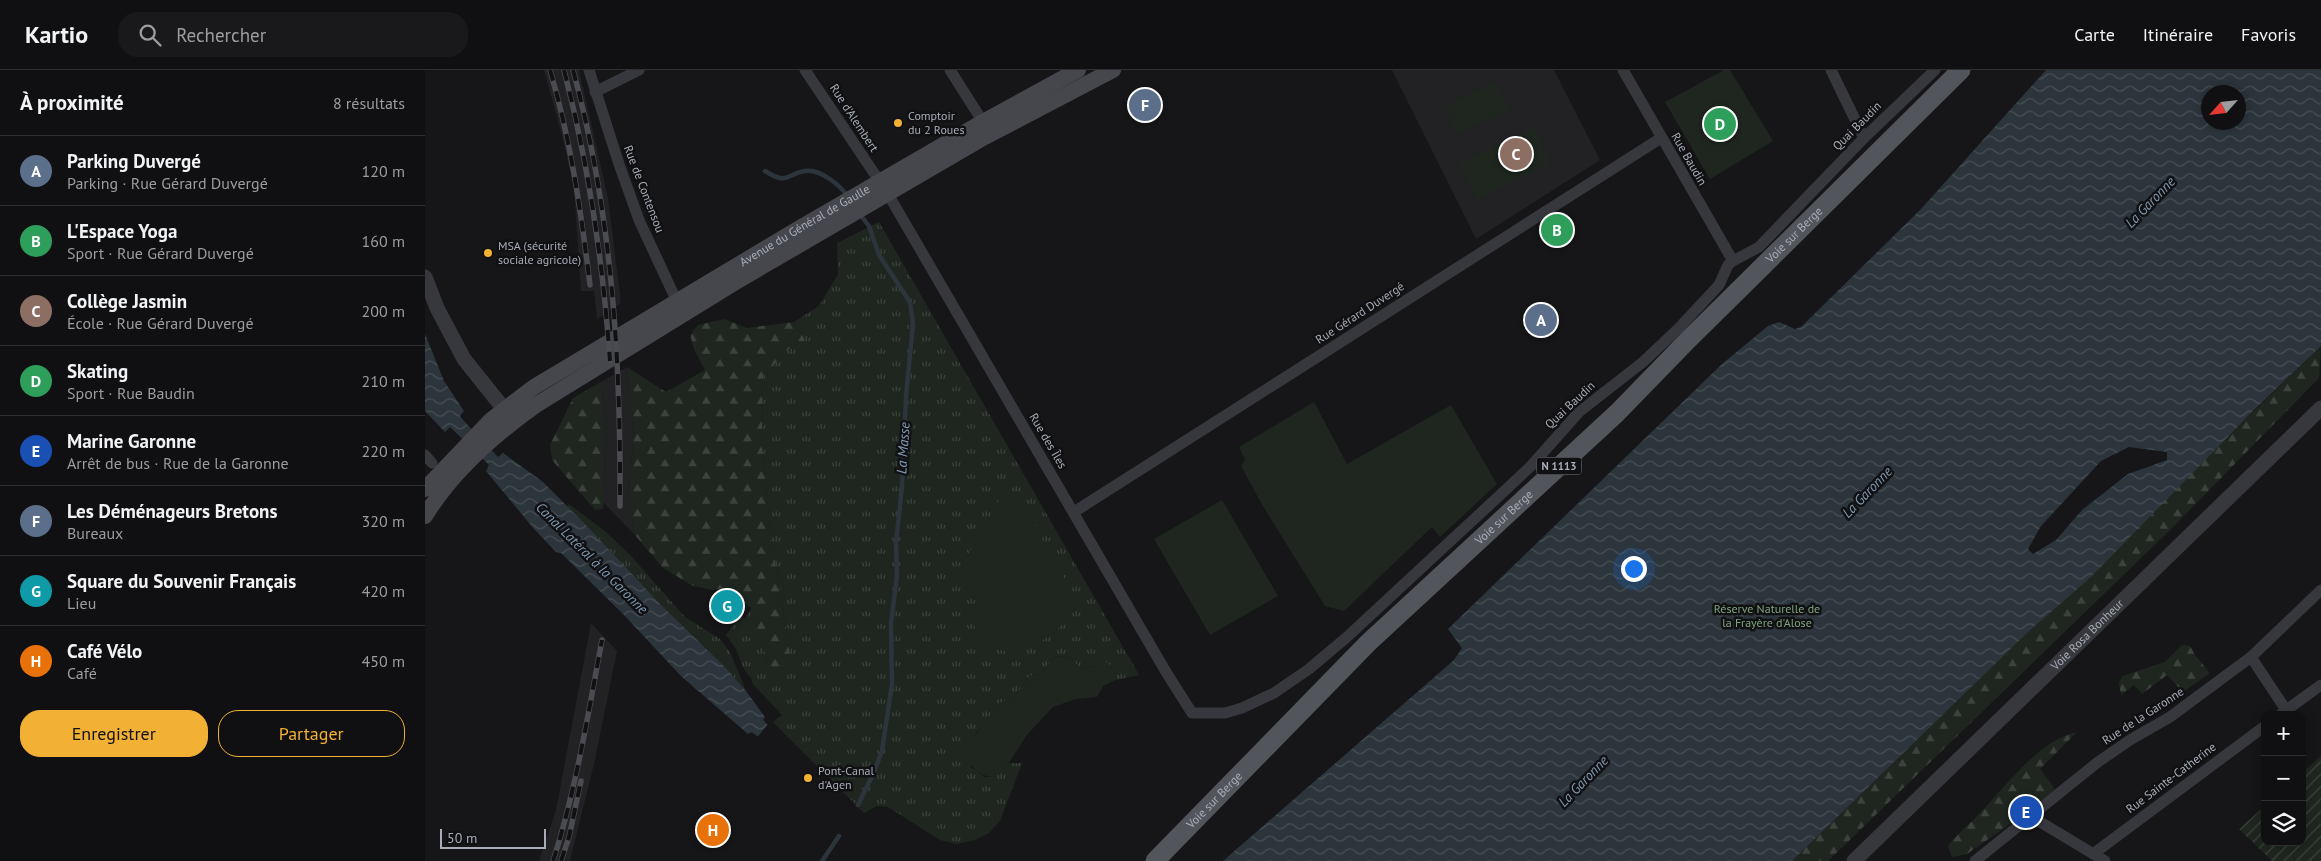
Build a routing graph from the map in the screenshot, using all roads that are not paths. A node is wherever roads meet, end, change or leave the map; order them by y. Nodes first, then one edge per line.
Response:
1 (589, 70) edge
2 (639, 70) edge
3 (805, 70) edge
4 (950, 70) edge
5 (1100, 70) edge
6 (1113, 70) edge
7 (1623, 70) edge
8 (1831, 70) edge
9 (1933, 70) edge
10 (1961, 70) edge
11 (1077, 75) edge
12 (595, 92) junction
13 (983, 122) junction
14 (1661, 138) junction
15 (1864, 138) junction
16 (882, 193) junction
17 (1733, 261) junction
18 (426, 281) edge
19 (680, 308) junction
20 (585, 367) junction
21 (2321, 408) edge
22 (501, 414) junction
23 (440, 467) edge
24 (429, 483) edge
25 (425, 506) edge
26 (1073, 512) junction
27 (425, 516) edge
28 (2321, 590) edge
29 (2251, 657) junction
30 (2321, 685) edge
31 (2282, 711) edge
32 (2284, 711) edge
33 (1192, 714) joint
34 (2261, 729) edge
35 (2032, 816) junction
36 (2093, 854) junction
37 (1155, 861) edge
38 (1854, 861) edge
39 (1975, 861) edge
40 (2105, 861) edge

1 - 12 street, Rue de Contensou
2 - 12 street
3 - 16 street, Rue d'Alembert
4 - 13 street
5 - 11 street
6 - 11 main road, Avenue du Général de Gaulle
7 - 14 street, Rue Baudin
8 - 15 street
9 - 15 street, Quai Baudin
10 - 37 main road, Voie sur Berge / N 1113
11 - 13 main road, Avenue du Général de Gaulle
11 - 16 main road, Avenue du Général de Gaulle
12 - 19 street, Rue de Contensou
13 - 16 main road, Avenue du Général de Gaulle
14 - 17 street, Rue Baudin
14 - 26 street, Rue Gérard Duvergé
15 - 17 street, Quai Baudin
16 - 19 main road, Avenue du Général de Gaulle
16 - 26 street, Rue des Îles
17 - 33 street, Quai Baudin
18 - 22 street
19 - 20 main road, Avenue du Général de Gaulle
20 - 22 main road, Avenue du Général de Gaulle
20 - 22 main road
21 - 38 street, Voie Rosa Bonheur
22 - 23 main road
23 - 24 main road
23 - 27 main road
24 - 25 street
26 - 33 street, Rue des Îles
28 - 29 street, Rue de la Garonne
29 - 31 street
29 - 35 street, Rue de la Garonne
30 - 32 street
34 - 36 street, Rue Sainte-Catherine
35 - 36 street
35 - 39 street, Rue de la Garonne
36 - 40 street

